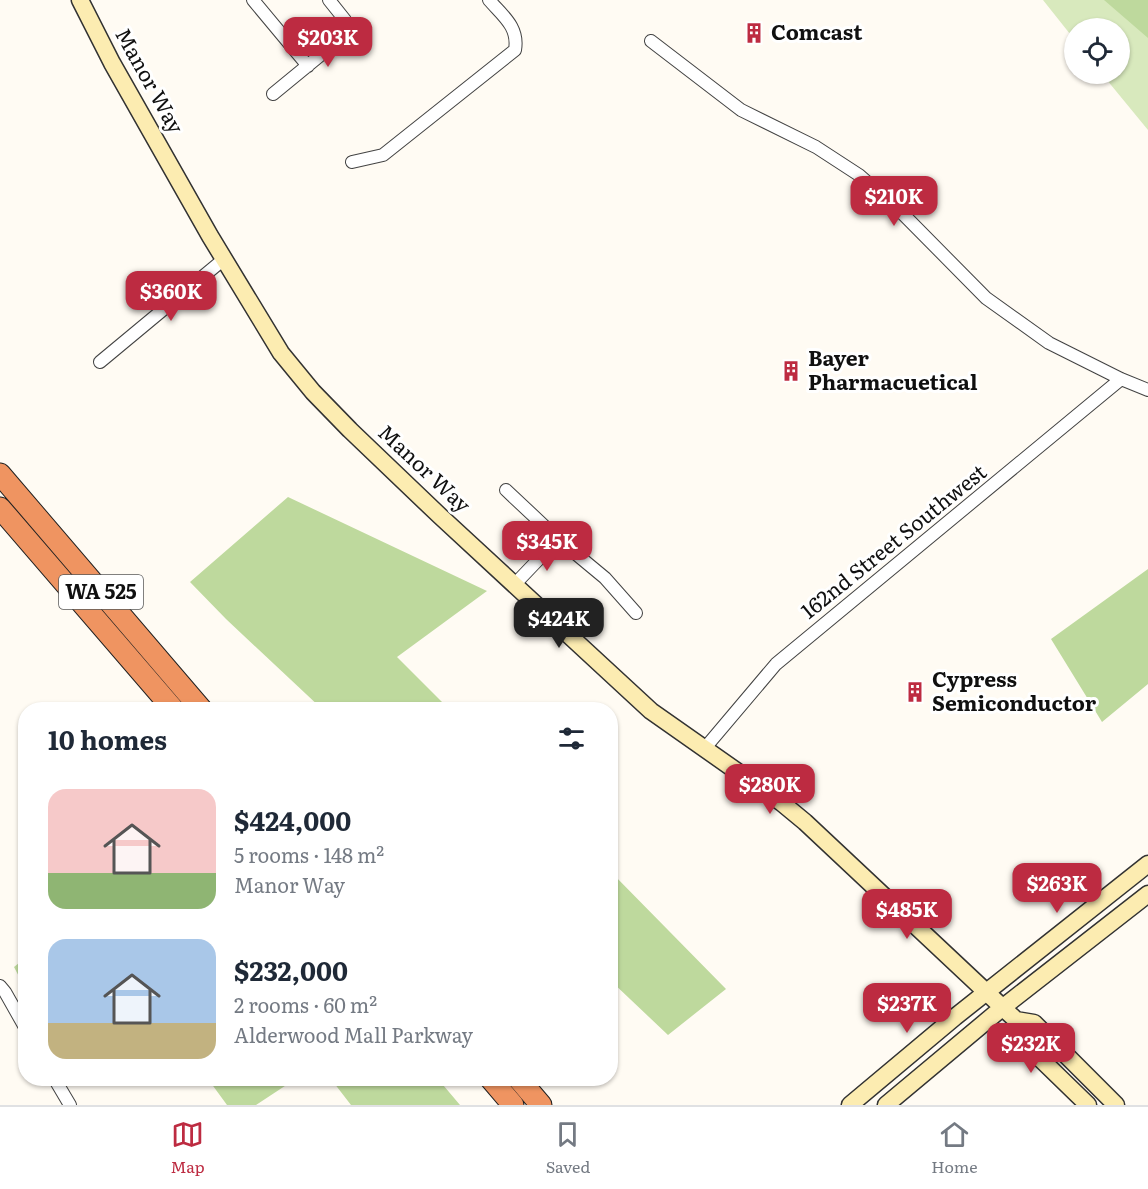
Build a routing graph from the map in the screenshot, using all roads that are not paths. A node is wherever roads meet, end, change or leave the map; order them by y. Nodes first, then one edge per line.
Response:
1 (80, 0) edge
2 (254, 0) edge
3 (329, 0) edge
4 (489, 0) edge
5 (651, 41) dead end
6 (308, 66) junction
7 (273, 94) dead end
8 (352, 162) dead end
9 (224, 259) junction
10 (100, 362) dead end
11 (1121, 379) junction
12 (1148, 390) edge
13 (0, 474) edge
14 (506, 490) dead end
15 (0, 508) edge
16 (558, 540) junction
17 (514, 585) junction
18 (636, 613) dead end
19 (167, 702) edge
20 (195, 702) edge
21 (705, 748) junction
22 (1148, 864) edge
23 (1148, 894) edge
24 (0, 986) edge
25 (987, 992) junction
26 (1002, 1008) junction
27 (18, 1015) edge
28 (1016, 1020) junction
29 (59, 1086) edge
30 (497, 1086) edge
31 (525, 1086) edge
32 (70, 1105) edge
33 (513, 1105) edge
34 (541, 1105) edge
35 (850, 1105) edge
36 (886, 1105) edge
37 (1089, 1105) edge
38 (1116, 1105) edge

1 - 9 street, Manor Way
2 - 6 street
3 - 6 street
4 - 8 street
5 - 11 street
6 - 7 street
9 - 10 street
9 - 17 street, Manor Way
11 - 12 street
11 - 21 street, 162nd Street Southwest
13 - 20 highway, WA 525
14 - 16 street
15 - 19 highway, WA 525
16 - 17 street
16 - 18 street
17 - 21 street, Manor Way
21 - 25 street, Manor Way
22 - 25 street
23 - 26 street
24 - 27 street
25 - 26 street, Manor Way
25 - 35 street
26 - 28 street, Manor Way
26 - 36 street
28 - 37 street
28 - 38 street
29 - 32 street
30 - 33 highway
31 - 34 highway

